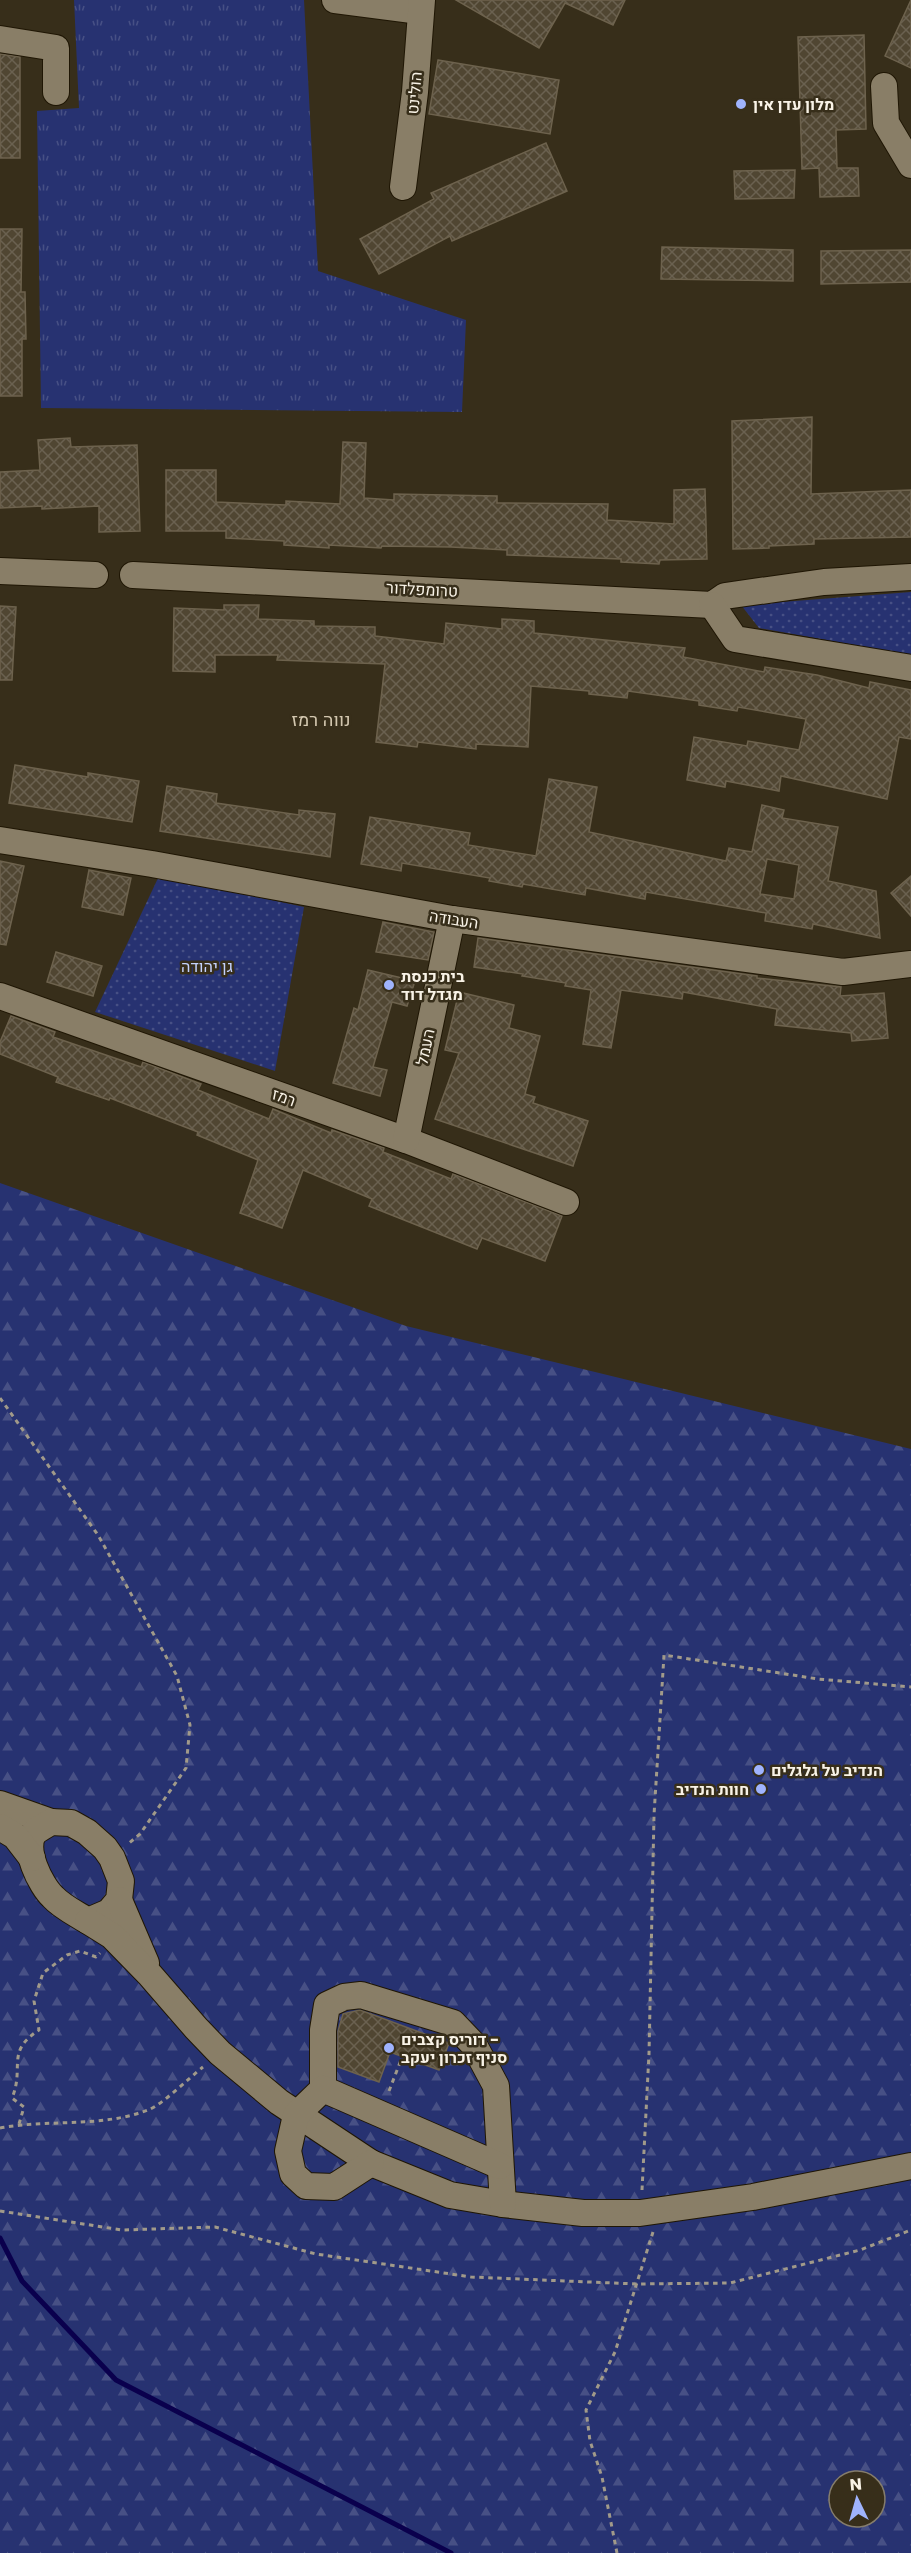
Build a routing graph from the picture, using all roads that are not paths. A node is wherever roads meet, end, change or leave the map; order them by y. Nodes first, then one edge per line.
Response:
1 (335, 0) edge
2 (379, 3) edge
3 (421, 5) edge
4 (0, 39) edge
5 (884, 86) dead end
6 (56, 92) dead end
7 (911, 165) edge
8 (403, 187) dead end
9 (0, 571) edge
10 (94, 575) dead end
11 (133, 575) dead end
12 (911, 577) edge
13 (712, 604) junction
14 (911, 668) edge
15 (0, 840) edge
16 (452, 920) junction
17 (911, 964) edge
18 (0, 996) edge
19 (406, 1140) junction
20 (566, 1202) dead end
21 (0, 1804) edge
22 (51, 1822) junction
23 (0, 1827) edge
24 (32, 1858) junction
25 (119, 1900) junction
26 (88, 1921) junction
27 (150, 1975) junction
28 (323, 2090) junction
29 (296, 2115) junction
30 (371, 2163) junction
31 (500, 2166) junction
32 (911, 2166) edge
33 (503, 2204) junction

1 - 2 street
2 - 3 street
3 - 8 street, הולינט
4 - 6 street
5 - 7 street
9 - 10 street
11 - 13 street, טרומפלדור
12 - 13 street, טרומפלדור
13 - 14 street
15 - 16 street, העבודה
16 - 17 street, העבודה
16 - 19 street, העמל
18 - 19 street, רמז
19 - 20 street, רמז
21 - 22 street
22 - 24 street
22 - 25 street
23 - 24 street
24 - 26 street
25 - 26 street
25 - 27 street
26 - 27 street
27 - 29 street
28 - 29 street
28 - 31 street
28 - 31 street
29 - 30 street
29 - 30 street
30 - 33 street
31 - 33 street
32 - 33 street

